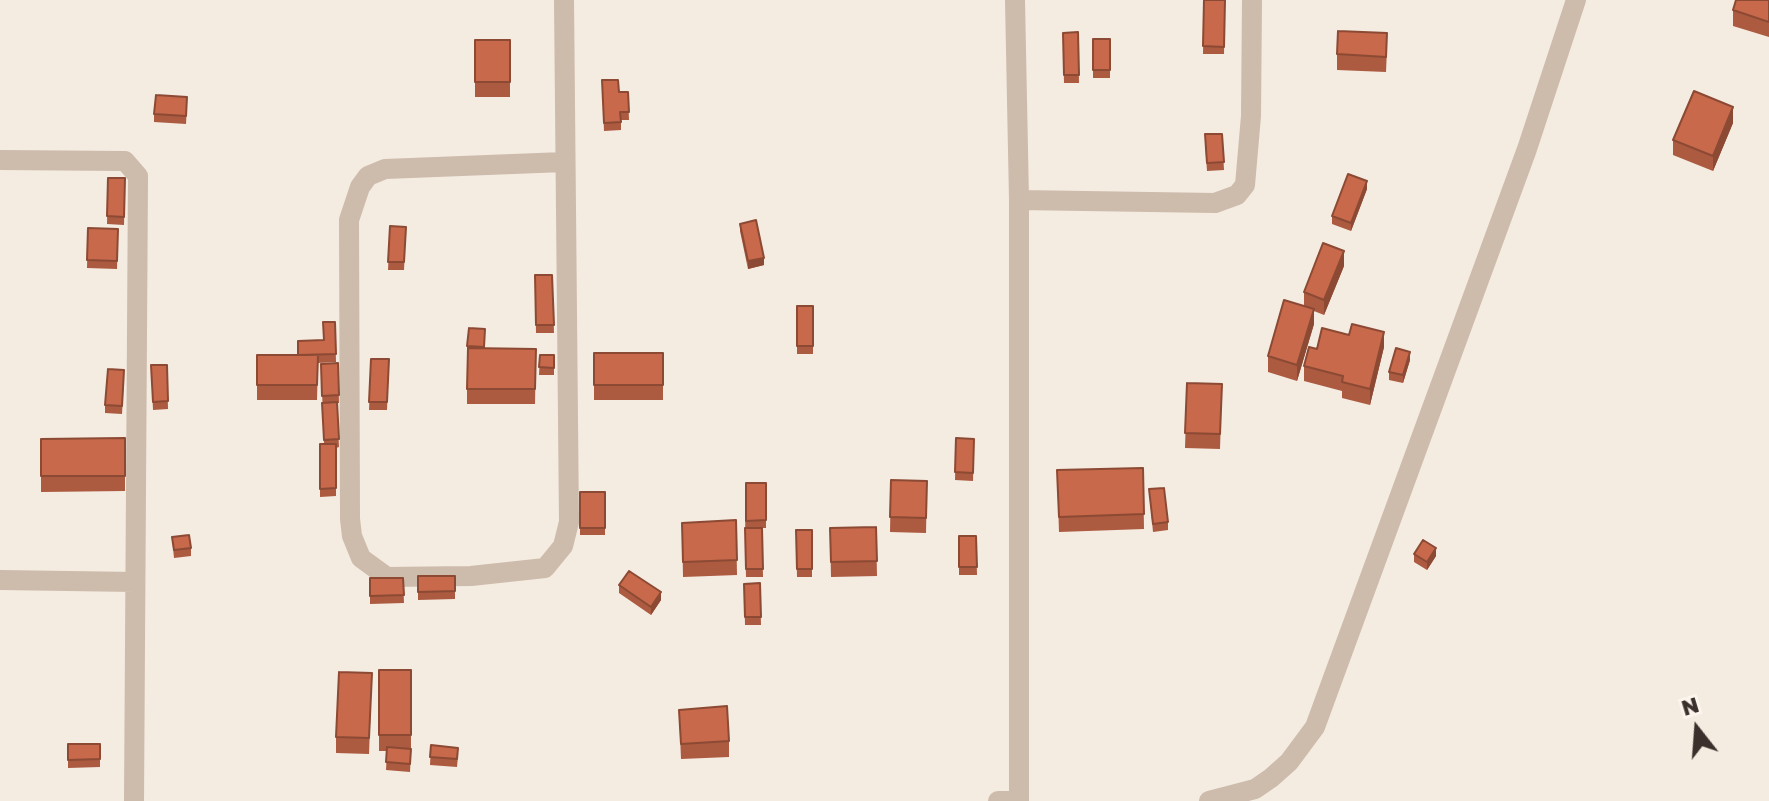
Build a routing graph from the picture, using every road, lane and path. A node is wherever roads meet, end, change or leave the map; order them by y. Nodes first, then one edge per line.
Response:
1 (564, 0) edge
2 (1015, 0) edge
3 (1252, 0) edge
4 (1576, 0) edge
5 (0, 160) edge
6 (564, 162) junction
7 (1019, 200) junction
8 (0, 580) edge
9 (135, 582) junction
10 (134, 801) edge
11 (998, 801) edge
12 (1019, 801) edge
13 (1028, 801) edge
14 (1209, 801) edge

1 - 6 street
2 - 7 street
3 - 7 street
4 - 14 street
5 - 9 street
6 - 6 street
7 - 12 street
8 - 9 street
9 - 10 street
11 - 12 street
12 - 13 street

